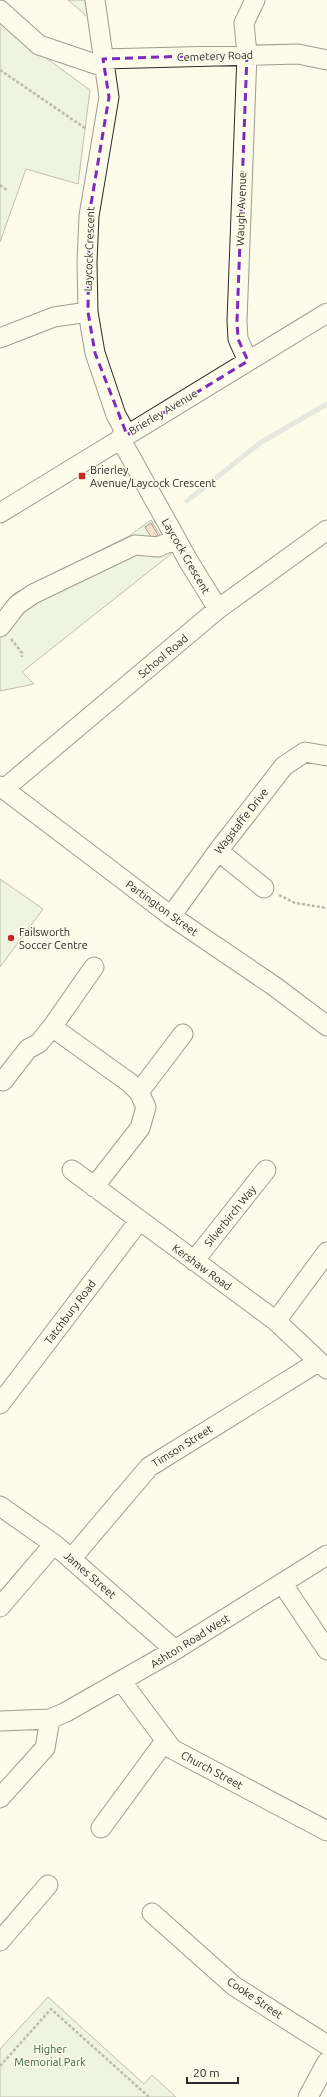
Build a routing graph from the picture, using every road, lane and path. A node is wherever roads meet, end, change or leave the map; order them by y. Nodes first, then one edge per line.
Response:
1 (255, 0) edge
2 (95, 1) edge
3 (0, 10) edge
4 (246, 54) junction
5 (327, 60) edge
6 (103, 63) junction
7 (0, 71) edge
8 (85, 128) dead end
9 (0, 185) edge
10 (7, 190) dead end
11 (88, 312) junction
12 (327, 313) edge
13 (0, 338) edge
14 (248, 361) junction
15 (124, 436) junction
16 (0, 513) edge
17 (327, 530) edge
18 (176, 539) junction
19 (218, 609) junction
20 (0, 627) edge
21 (327, 756) edge
22 (2, 788) edge
23 (218, 851) junction
24 (264, 888) joint
25 (327, 908) edge
26 (171, 916) junction
27 (94, 967) dead end
28 (327, 1026) edge
29 (52, 1027) junction
30 (183, 1034) dead end
31 (3, 1080) dead end
32 (139, 1092) junction
33 (72, 1170) dead end
34 (266, 1170) dead end
35 (94, 1187) junction
36 (139, 1221) junction
37 (327, 1252) edge
38 (194, 1261) junction
39 (276, 1322) junction
40 (322, 1365) edge
41 (0, 1404) edge
42 (0, 1506) edge
43 (54, 1544) junction
44 (327, 1555) edge
45 (71, 1559) junction
46 (282, 1584) junction
47 (0, 1607) edge
48 (175, 1650) junction
49 (327, 1650) edge
50 (122, 1682) junction
51 (50, 1719) junction
52 (0, 1720) edge
53 (165, 1741) junction
54 (0, 1798) edge
55 (101, 1828) dead end
56 (327, 1831) edge
57 (48, 1885) dead end
58 (152, 1913) dead end
59 (0, 1941) edge
60 (327, 2045) edge
61 (327, 2062) edge
62 (0, 2066) edge
63 (145, 2096) edge
64 (149, 2097) edge
65 (308, 2097) edge

1 - 4 street, Waugh Avenue
2 - 6 street, Laycock Crescent
3 - 6 street
4 - 5 street, Cemetery Road
4 - 6 street, Cemetery Road
4 - 14 street, Waugh Avenue
6 - 11 street, Laycock Crescent
7 - 8 path
9 - 10 path
11 - 13 street
11 - 15 street, Laycock Crescent
12 - 14 street, Brierley Avenue
14 - 15 street, Brierley Avenue
15 - 16 street, Brierley Avenue
15 - 18 street, Laycock Crescent
17 - 19 street, School Road
18 - 19 street, Laycock Crescent
18 - 20 street
19 - 22 street, School Road
21 - 23 street, Wagstaffe Drive
22 - 26 street, Partington Street
23 - 24 street
23 - 26 street, Wagstaffe Drive
24 - 25 path
26 - 28 street, Partington Street
27 - 29 street
29 - 31 street
29 - 32 street
30 - 32 street
32 - 35 street
33 - 35 street, Kershaw Road
34 - 38 street, Silverbirch Way
35 - 36 street, Kershaw Road
36 - 38 street, Kershaw Road
36 - 41 street, Tatchbury Road
37 - 39 street
38 - 39 street, Kershaw Road
39 - 40 street, Kershaw Road
40 - 45 street, Timson Street
42 - 43 street, James Street
43 - 45 street, James Street
43 - 47 street
44 - 46 street, Ashton Road West
45 - 48 street, James Street
46 - 48 street, Ashton Road West
46 - 49 street
48 - 50 street, Ashton Road West
50 - 51 street, Ashton Road West
50 - 53 street, Church Street
51 - 52 street
51 - 54 street
53 - 55 street
53 - 56 street, Church Street
57 - 59 street
58 - 60 street, Cooke Street
61 - 65 street
62 - 63 path
63 - 64 path

